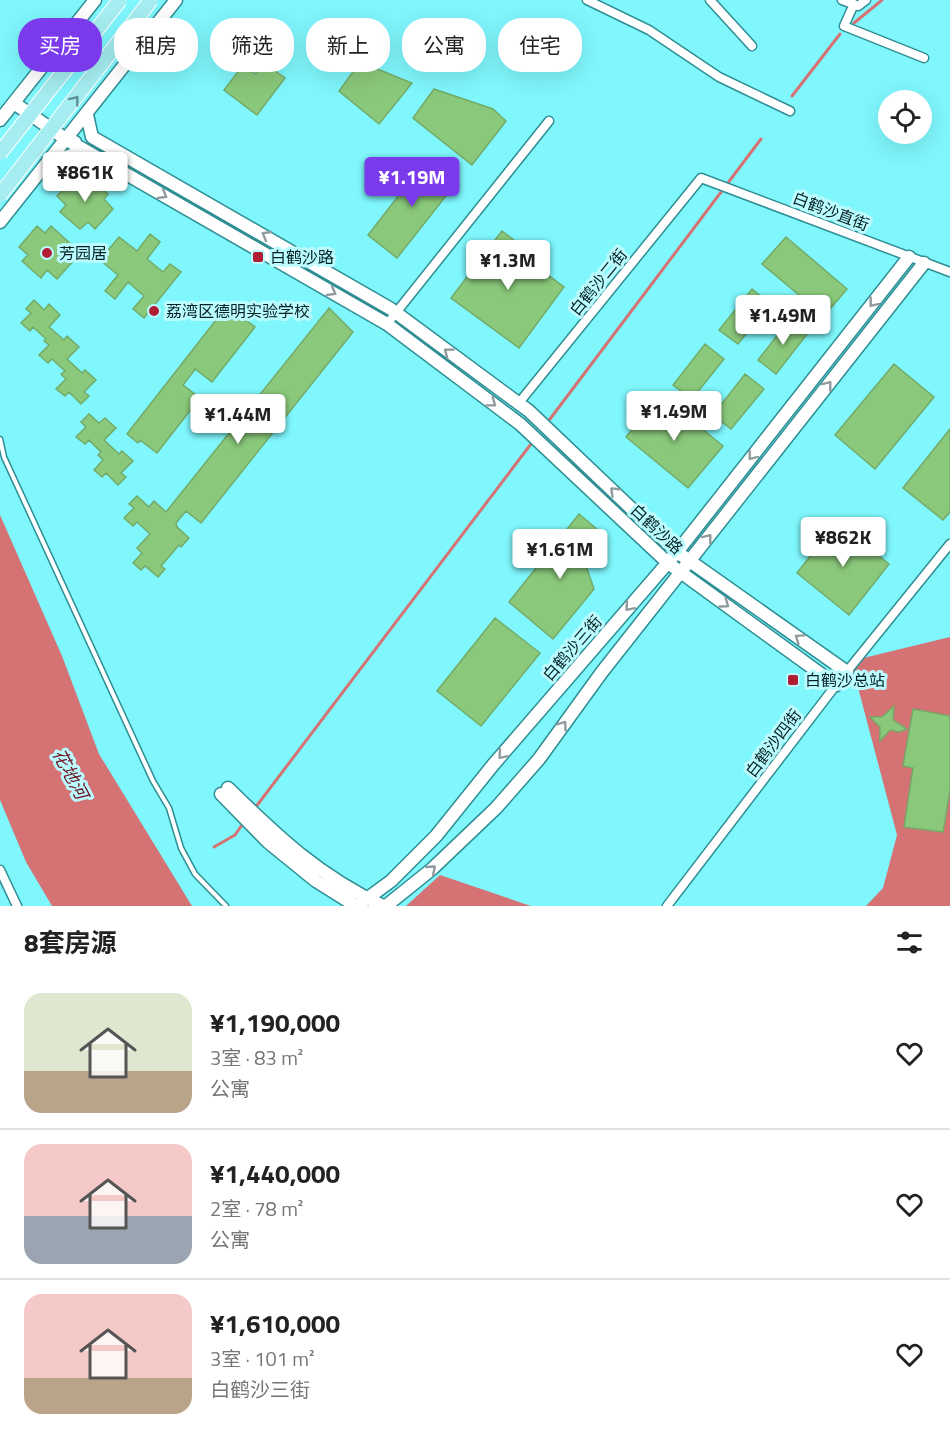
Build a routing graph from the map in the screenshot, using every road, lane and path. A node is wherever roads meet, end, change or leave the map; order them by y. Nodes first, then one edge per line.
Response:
1 (95, 0) edge
2 (120, 0) edge
3 (151, 0) edge
4 (176, 0) edge
5 (587, 0) edge
6 (710, 0) edge
7 (842, 0) edge
8 (866, 0) edge
9 (854, 4) junction
10 (752, 46) dead end
11 (924, 58) dead end
12 (14, 103) junction
13 (790, 111) dead end
14 (87, 115) junction
15 (0, 120) edge
16 (549, 121) dead end
17 (67, 140) junction
18 (114, 150) junction
19 (0, 153) edge
20 (94, 155) junction
21 (49, 162) junction
22 (701, 178) joint
23 (0, 195) edge
24 (0, 222) edge
25 (909, 257) junction
26 (924, 263) junction
27 (950, 272) edge
28 (396, 313) junction
29 (387, 324) junction
30 (518, 404) junction
31 (0, 439) edge
32 (950, 544) edge
33 (677, 552) junction
34 (689, 561) junction
35 (668, 563) junction
36 (680, 572) junction
37 (847, 672) junction
38 (836, 685) junction
39 (228, 795) dead end
40 (0, 870) edge
41 (360, 903) edge
42 (17, 906) edge
43 (226, 906) edge
44 (385, 906) edge
45 (667, 906) edge

1 - 12 street
2 - 19 main road, bridge
23 -> 3 main road, bridge
4 - 14 street
5 - 13 street
6 - 10 street
7 - 9 street
8 - 9 street
9 - 11 street
12 - 15 street
12 - 17 street, 白鹤沙路
14 - 17 street
14 - 18 street
16 - 28 street
17 - 18 street
17 - 20 street, 白鹤沙路
17 - 21 street
28 -> 18 street, 白鹤沙路
20 - 21 street
20 -> 29 street, 白鹤沙路
21 - 24 street
22 - 25 street, 白鹤沙直街
22 - 30 street, 白鹤沙二街
25 - 26 street, 白鹤沙直街
25 -> 33 street, 白鹤沙三街
26 - 27 street, 白鹤沙直街
34 -> 26 street
28 - 29 street
30 -> 28 street, 白鹤沙路
29 -> 35 street, 白鹤沙路
33 -> 30 street, 白鹤沙路
31 - 43 lane
32 - 37 street, 白鹤沙四街
33 - 34 street, 白鹤沙路
33 - 35 street, 白鹤沙三街
34 - 36 street
37 -> 34 street, 白鹤沙路
35 - 36 street, 白鹤沙路
35 -> 41 street, 白鹤沙三街
36 -> 38 street, 白鹤沙路
44 -> 36 street
37 - 38 street, 白鹤沙四街
38 - 45 street, 白鹤沙四街
39 - 41 street
40 - 42 street
41 - 44 street

